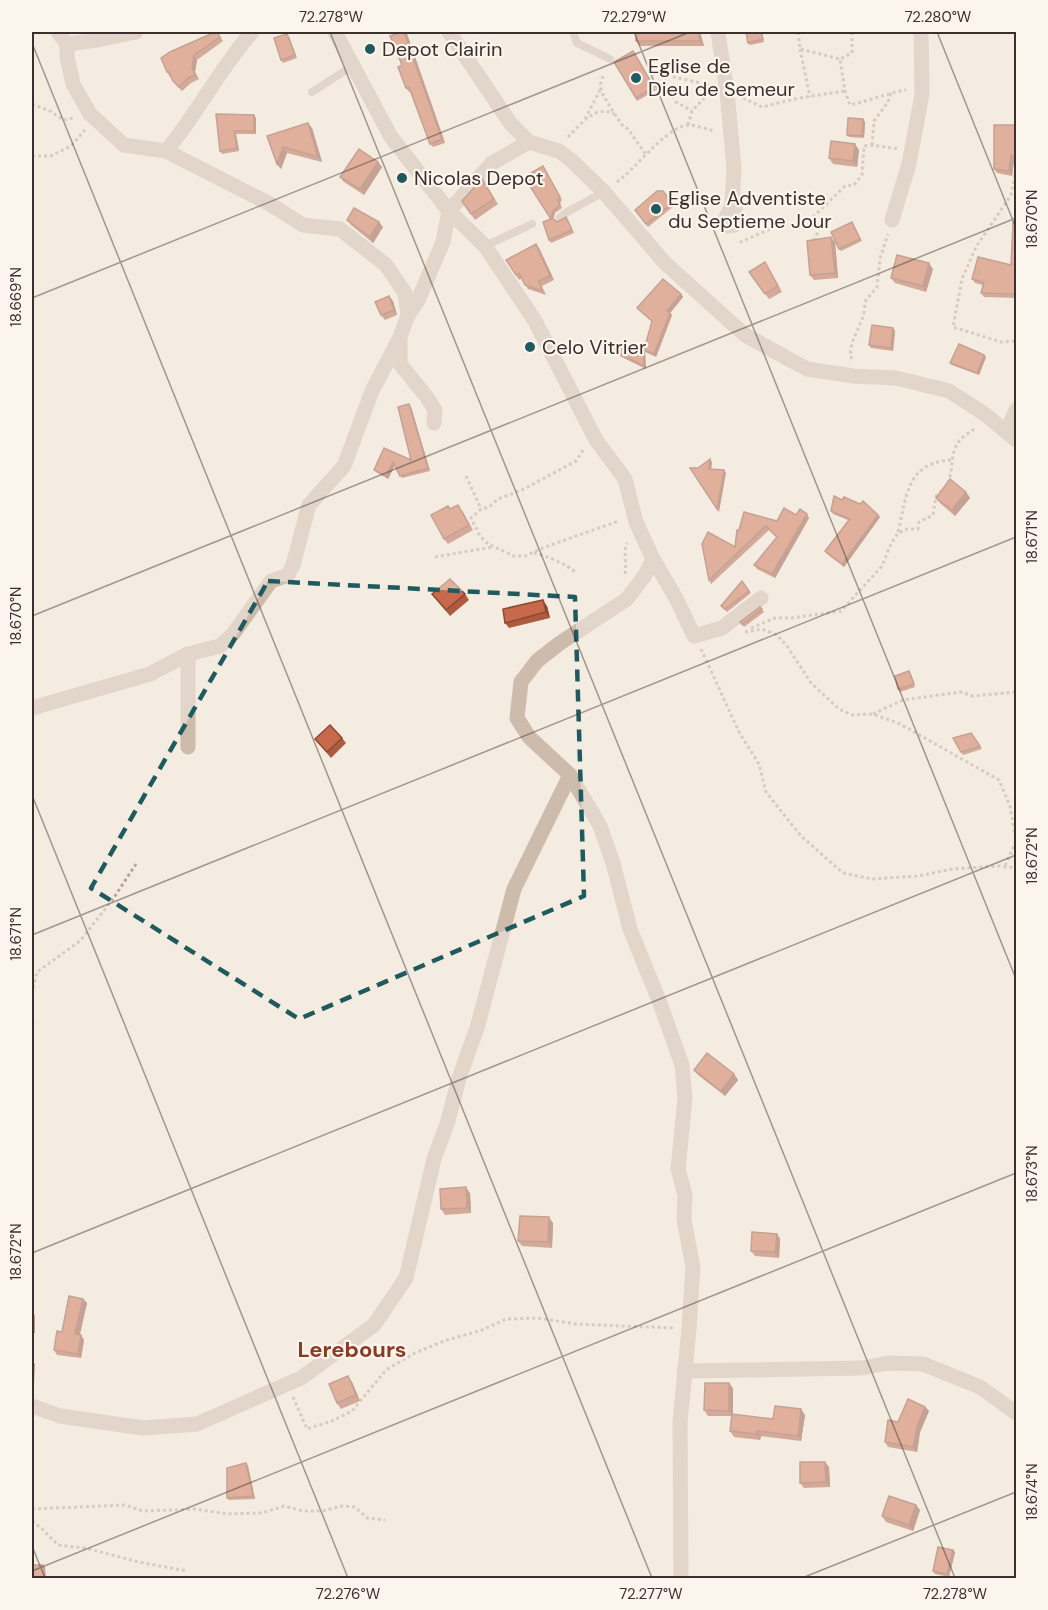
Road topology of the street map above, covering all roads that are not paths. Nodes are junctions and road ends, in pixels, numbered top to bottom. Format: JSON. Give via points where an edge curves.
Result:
{"nodes":[{"id":1,"x":130,"y":32,"type":"edge"},
{"id":2,"x":252,"y":32,"type":"edge"},
{"id":3,"x":335,"y":32,"type":"edge"},
{"id":4,"x":449,"y":32,"type":"edge"},
{"id":5,"x":573,"y":32,"type":"edge"},
{"id":6,"x":718,"y":32,"type":"edge"},
{"id":7,"x":921,"y":32,"type":"edge"},
{"id":8,"x":62,"y":38,"type":"edge"},
{"id":9,"x":610,"y":59,"type":"dead end"},
{"id":10,"x":354,"y":65,"type":"junction"},
{"id":11,"x":312,"y":92,"type":"dead end"},
{"id":12,"x":530,"y":142,"type":"junction"},
{"id":13,"x":166,"y":151,"type":"junction"},
{"id":14,"x":604,"y":192,"type":"junction"},
{"id":15,"x":735,"y":208,"type":"dead end"},
{"id":16,"x":449,"y":211,"type":"junction"},
{"id":17,"x":559,"y":218,"type":"edge"},
{"id":18,"x":892,"y":220,"type":"road end"},
{"id":19,"x":532,"y":224,"type":"dead end"},
{"id":20,"x":486,"y":246,"type":"junction"},
{"id":21,"x":408,"y":315,"type":"junction"},
{"id":22,"x":400,"y":336,"type":"junction"},
{"id":23,"x":1017,"y":410,"type":"edge"},
{"id":24,"x":434,"y":423,"type":"dead end"},
{"id":25,"x":1012,"y":436,"type":"edge"},
{"id":26,"x":653,"y":559,"type":"junction"},
{"id":27,"x":761,"y":598,"type":"dead end"},
{"id":28,"x":188,"y":654,"type":"junction"},
{"id":29,"x":32,"y":708,"type":"edge"},
{"id":30,"x":188,"y":747,"type":"dead end"},
{"id":31,"x":570,"y":774,"type":"junction"},
{"id":32,"x":684,"y":1371,"type":"junction"},
{"id":33,"x":32,"y":1406,"type":"edge"},
{"id":34,"x":1017,"y":1413,"type":"edge"},
{"id":35,"x":681,"y":1578,"type":"edge"}],
"edges":[{"from":1,"to":8,"type":"street","via":[[97,40]]},
{"from":2,"to":13,"type":"street"},
{"from":3,"to":10,"type":"street"},
{"from":4,"to":12,"type":"street","via":[[511,124]]},
{"from":5,"to":9,"type":"lane","via":[[577,43]]},
{"from":6,"to":15,"type":"street","via":[[734,168],[732,206],[726,226],[735,225]]},
{"from":7,"to":18,"type":"street","via":[[922,94]]},
{"from":8,"to":13,"type":"street","via":[[73,84],[90,114],[124,145]]},
{"from":10,"to":11,"type":"lane"},
{"from":10,"to":16,"type":"street","via":[[391,137]]},
{"from":12,"to":14,"type":"street","via":[[559,151]]},
{"from":12,"to":16,"type":"street","via":[[492,163]]},
{"from":13,"to":21,"type":"street","via":[[303,225],[340,229],[386,265],[405,293]]},
{"from":14,"to":17,"type":"lane"},
{"from":14,"to":25,"type":"street","via":[[665,263],[745,335],[807,369],[896,378],[949,391]]},
{"from":16,"to":20,"type":"street"},
{"from":16,"to":21,"type":"street","via":[[443,242]]},
{"from":19,"to":20,"type":"lane"},
{"from":20,"to":26,"type":"street","via":[[535,321],[596,440],[625,479],[634,515]]},
{"from":21,"to":22,"type":"street"},
{"from":22,"to":24,"type":"street","via":[[400,364],[435,410]]},
{"from":22,"to":28,"type":"street","via":[[372,392],[344,466],[309,505],[288,575],[271,581],[220,646]]},
{"from":23,"to":25,"type":"street"},
{"from":26,"to":27,"type":"street","via":[[694,636],[722,628]]},
{"from":26,"to":31,"type":"street","via":[[627,599],[537,661],[521,682],[517,718],[529,737]]},
{"from":28,"to":29,"type":"street","via":[[150,674]]},
{"from":28,"to":30,"type":"street"},
{"from":31,"to":32,"type":"street","via":[[600,826],[630,929],[682,1065],[685,1098],[678,1168],[685,1194],[684,1220],[693,1267]]},
{"from":31,"to":33,"type":"street","via":[[514,889],[477,1028],[434,1159],[406,1278],[374,1325],[301,1378],[197,1424],[143,1428],[60,1416]]},
{"from":32,"to":34,"type":"street","via":[[923,1364],[980,1387]]},
{"from":32,"to":35,"type":"street","via":[[680,1422]]}]}
